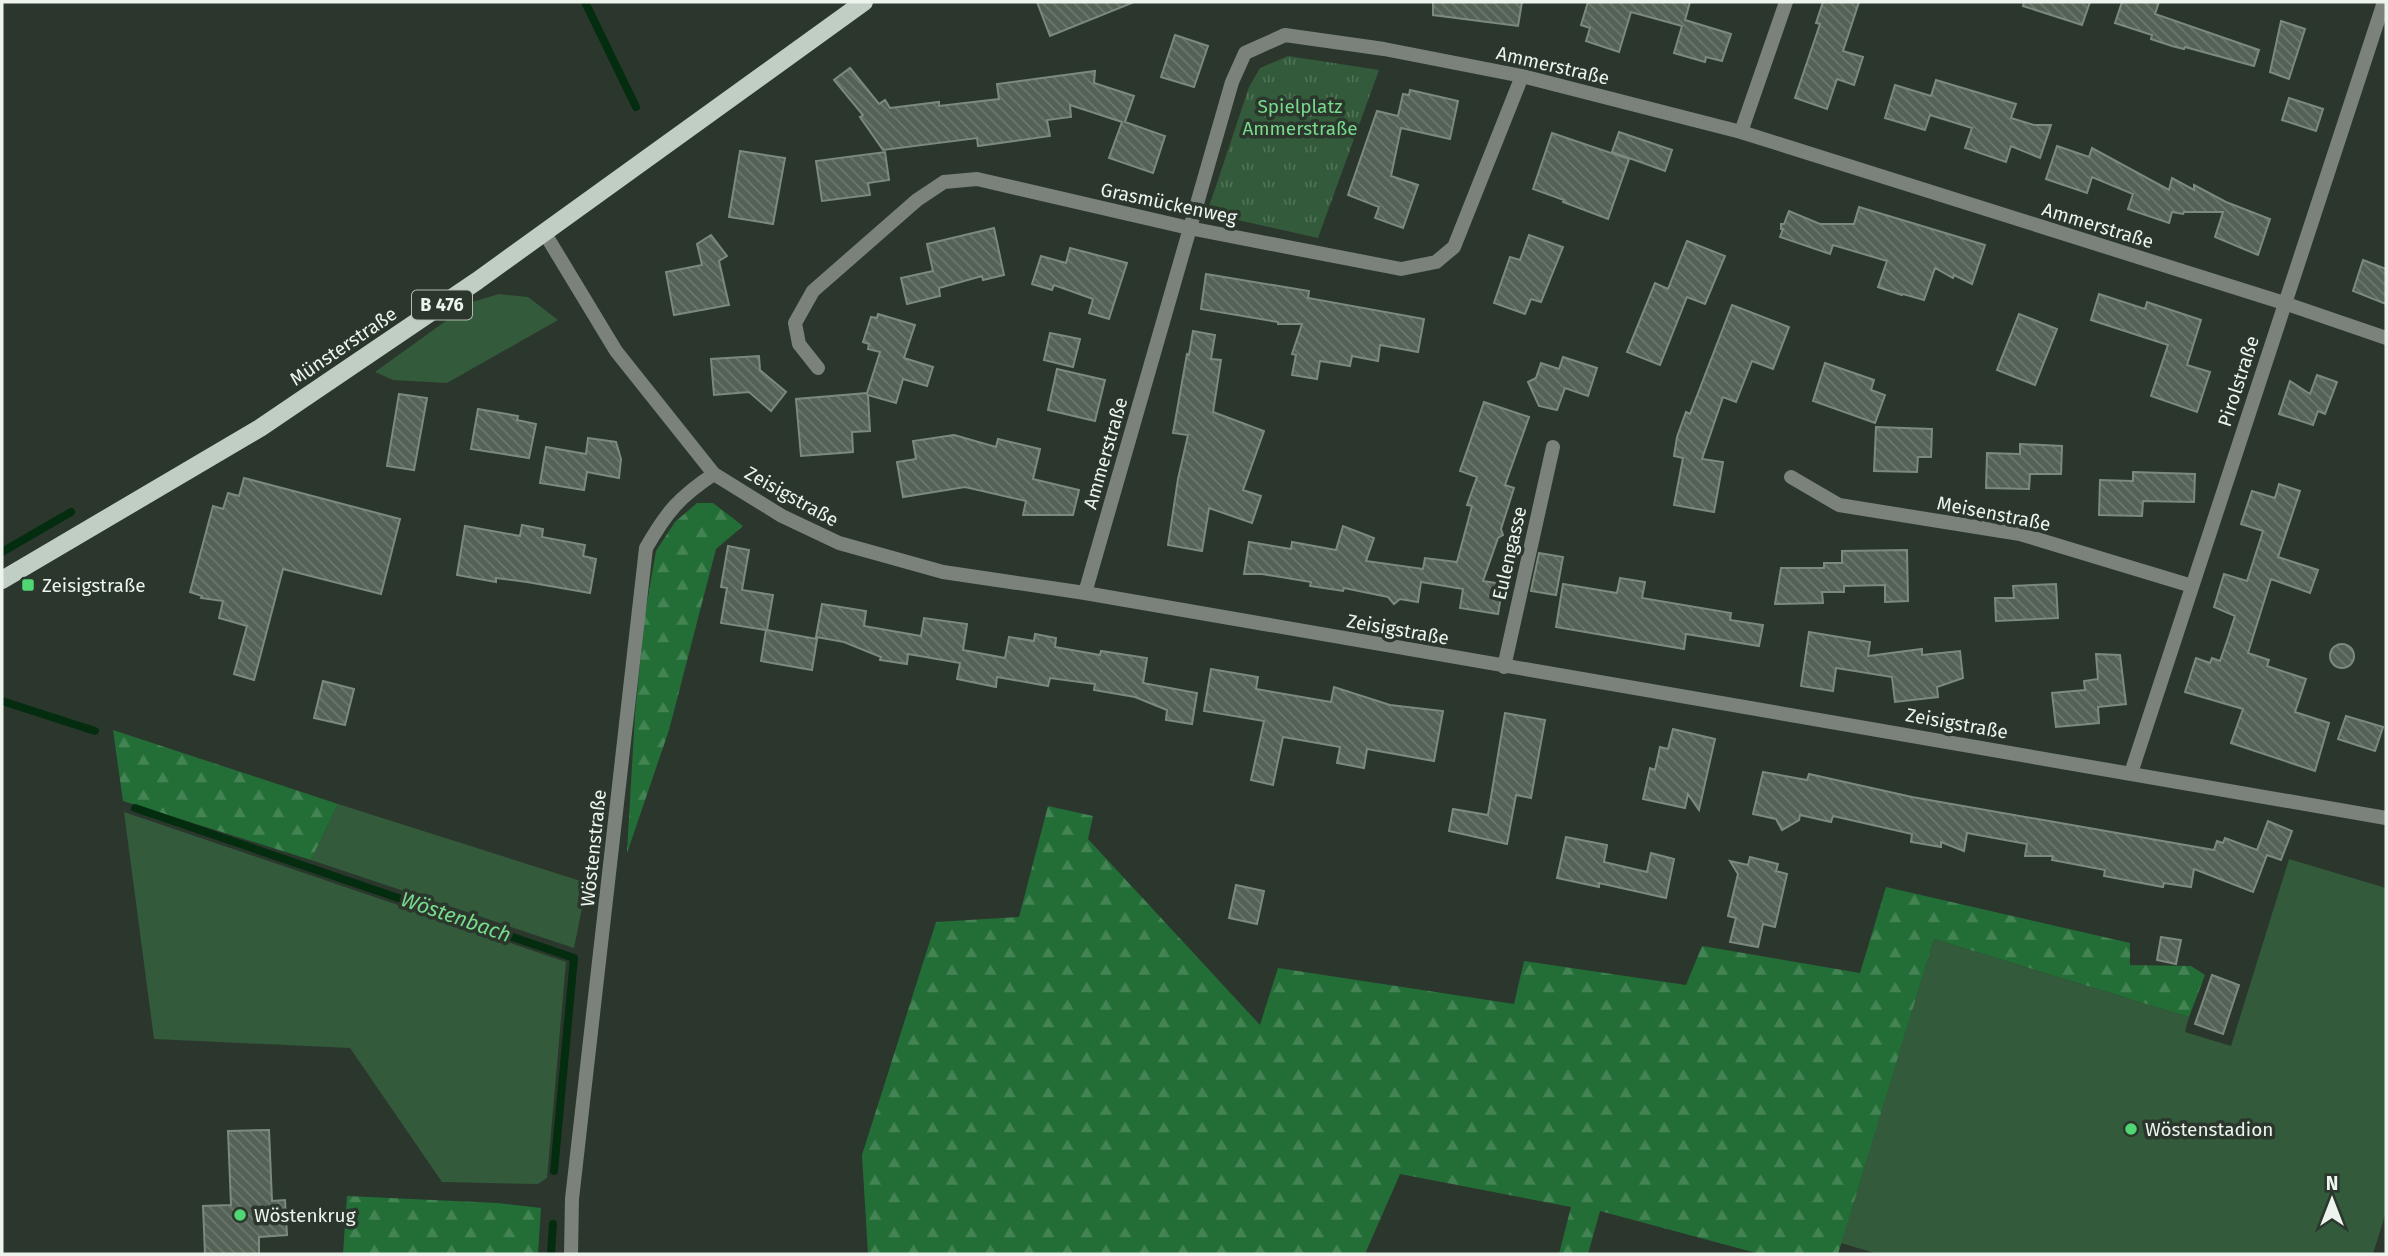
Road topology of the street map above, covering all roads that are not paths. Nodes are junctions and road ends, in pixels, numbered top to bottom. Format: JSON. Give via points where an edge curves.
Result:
{"nodes":[{"id":1,"x":864,"y":2,"type":"edge"},
{"id":2,"x":1786,"y":2,"type":"edge"},
{"id":3,"x":2384,"y":2,"type":"edge"},
{"id":4,"x":1522,"y":76,"type":"junction"},
{"id":5,"x":1741,"y":132,"type":"junction"},
{"id":6,"x":1188,"y":228,"type":"junction"},
{"id":7,"x":544,"y":232,"type":"junction"},
{"id":8,"x":2284,"y":303,"type":"junction"},
{"id":9,"x":2386,"y":338,"type":"edge"},
{"id":10,"x":818,"y":368,"type":"dead end"},
{"id":11,"x":1553,"y":447,"type":"dead end"},
{"id":12,"x":714,"y":474,"type":"junction"},
{"id":13,"x":1791,"y":477,"type":"dead end"},
{"id":14,"x":2,"y":580,"type":"edge"},
{"id":15,"x":2192,"y":586,"type":"junction"},
{"id":16,"x":1085,"y":593,"type":"junction"},
{"id":17,"x":1504,"y":667,"type":"junction"},
{"id":18,"x":2131,"y":773,"type":"junction"},
{"id":19,"x":2386,"y":818,"type":"edge"},
{"id":20,"x":571,"y":1254,"type":"edge"}],
"edges":[{"from":1,"to":7,"type":"main road","name":"Münsterstraße","number":"B 476"},
{"from":2,"to":5,"type":"street"},
{"from":3,"to":8,"type":"street","name":"Pirolstraße"},
{"from":4,"to":5,"type":"street","name":"Ammerstraße"},
{"from":4,"to":6,"type":"street","name":"Grasmückenweg","via":[[1454,247],[1436,262],[1401,269]]},
{"from":4,"to":6,"type":"street","name":"Ammerstraße","via":[[1285,35],[1245,53]]},
{"from":5,"to":8,"type":"street","name":"Ammerstraße"},
{"from":6,"to":10,"type":"street","name":"Grasmückenweg","via":[[977,179],[944,182],[813,291],[795,323],[799,344]]},
{"from":6,"to":16,"type":"street","name":"Ammerstraße"},
{"from":7,"to":12,"type":"street","name":"Zeisigstraße","via":[[616,351]]},
{"from":7,"to":14,"type":"main road","name":"Münsterstraße","number":"B 476","via":[[260,428]]},
{"from":8,"to":9,"type":"street","name":"Ammerstraße"},
{"from":8,"to":15,"type":"street","name":"Pirolstraße"},
{"from":11,"to":17,"type":"street","name":"Eulengasse"},
{"from":12,"to":16,"type":"street","name":"Zeisigstraße","via":[[782,516],[839,543],[943,572]]},
{"from":12,"to":20,"type":"street","name":"Wöstenstraße","via":[[672,506],[646,548],[572,1199]]},
{"from":13,"to":15,"type":"street","name":"Meisenstraße","via":[[1839,505],[2020,534]]},
{"from":15,"to":18,"type":"street","name":"Pirolstraße"},
{"from":16,"to":17,"type":"street","name":"Zeisigstraße"},
{"from":17,"to":18,"type":"street","name":"Zeisigstraße"},
{"from":18,"to":19,"type":"street","name":"Zeisigstraße"}]}
